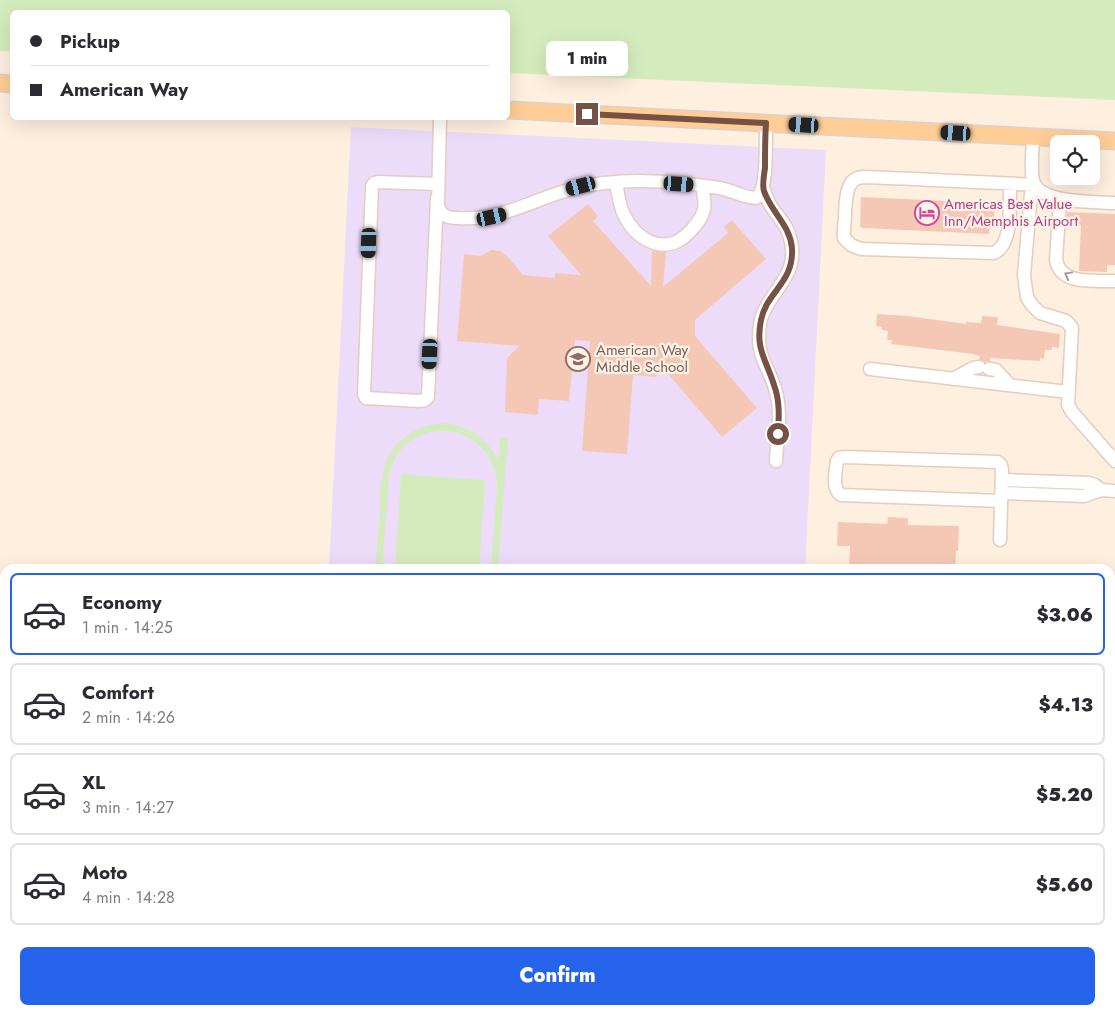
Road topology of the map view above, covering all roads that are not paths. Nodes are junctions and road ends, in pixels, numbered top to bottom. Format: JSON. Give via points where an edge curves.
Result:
{"nodes":[{"id":1,"x":510,"y":110,"type":"edge"},
{"id":2,"x":440,"y":120,"type":"edge"},
{"id":3,"x":766,"y":123,"type":"junction"},
{"id":4,"x":1032,"y":137,"type":"junction"},
{"id":5,"x":1115,"y":141,"type":"edge"},
{"id":6,"x":616,"y":182,"type":"junction"},
{"id":7,"x":438,"y":184,"type":"junction"},
{"id":8,"x":1010,"y":184,"type":"junction"},
{"id":9,"x":1035,"y":185,"type":"junction"},
{"id":10,"x":703,"y":186,"type":"junction"},
{"id":11,"x":763,"y":188,"type":"junction"},
{"id":12,"x":437,"y":198,"type":"junction"},
{"id":13,"x":1060,"y":199,"type":"junction"},
{"id":14,"x":1115,"y":203,"type":"edge"},
{"id":15,"x":1115,"y":281,"type":"edge"},
{"id":16,"x":870,"y":369,"type":"dead end"},
{"id":17,"x":953,"y":379,"type":"junction"},
{"id":18,"x":1010,"y":385,"type":"junction"},
{"id":19,"x":1068,"y":392,"type":"junction"},
{"id":20,"x":776,"y":461,"type":"dead end"},
{"id":21,"x":1115,"y":461,"type":"edge"},
{"id":22,"x":1002,"y":480,"type":"junction"},
{"id":23,"x":1051,"y":482,"type":"junction"},
{"id":24,"x":1101,"y":490,"type":"junction"},
{"id":25,"x":1115,"y":491,"type":"edge"},
{"id":26,"x":1051,"y":495,"type":"junction"},
{"id":27,"x":1001,"y":497,"type":"junction"},
{"id":28,"x":1000,"y":540,"type":"dead end"}],
"edges":[{"from":1,"to":3,"type":"main road"},
{"from":2,"to":7,"type":"lane"},
{"from":3,"to":4,"type":"main road"},
{"from":3,"to":11,"type":"lane"},
{"from":4,"to":5,"type":"main road"},
{"from":4,"to":9,"type":"lane"},
{"from":6,"to":10,"type":"lane"},
{"from":6,"to":10,"type":"lane","via":[[629,223],[646,240],[657,244],[676,242],[699,219],[704,208]]},
{"from":6,"to":12,"type":"lane","via":[[568,190],[504,214],[479,218],[446,217],[439,209]]},
{"from":7,"to":12,"type":"lane"},
{"from":7,"to":12,"type":"lane","via":[[374,182],[372,186],[366,398],[425,400],[428,397]]},
{"from":8,"to":8,"type":"lane","via":[[861,177],[852,182],[846,192],[844,234],[847,242],[861,248],[990,254],[999,251],[1005,242]]},
{"from":8,"to":9,"type":"lane"},
{"from":9,"to":13,"type":"lane"},
{"from":9,"to":19,"type":"lane","via":[[1031,194],[1025,290],[1031,304],[1040,313],[1066,321],[1072,328]]},
{"from":10,"to":11,"type":"lane","via":[[753,199],[759,197]]},
{"from":11,"to":20,"type":"lane","via":[[770,206],[789,232],[792,249],[787,277],[764,312],[760,333],[759,347],[778,403]]},
{"from":13,"to":14,"type":"lane"},
{"from":15,"to":13,"type":"lane","one_way":true,"via":[[1074,279],[1059,270],[1056,260]]},
{"from":16,"to":17,"type":"lane"},
{"from":17,"to":18,"type":"lane"},
{"from":17,"to":18,"type":"lane","via":[[972,368],[984,368],[996,370]]},
{"from":18,"to":19,"type":"lane"},
{"from":19,"to":21,"type":"lane","via":[[1070,408]]},
{"from":22,"to":23,"type":"lane"},
{"from":22,"to":27,"type":"lane"},
{"from":22,"to":27,"type":"lane","via":[[1002,466],[992,461],[843,456],[836,463],[836,488],[842,495]]},
{"from":23,"to":24,"type":"lane","via":[[1089,483]]},
{"from":23,"to":26,"type":"lane"},
{"from":24,"to":25,"type":"lane"},
{"from":24,"to":26,"type":"lane","via":[[1088,496]]},
{"from":26,"to":27,"type":"lane"},
{"from":27,"to":28,"type":"lane"}]}
